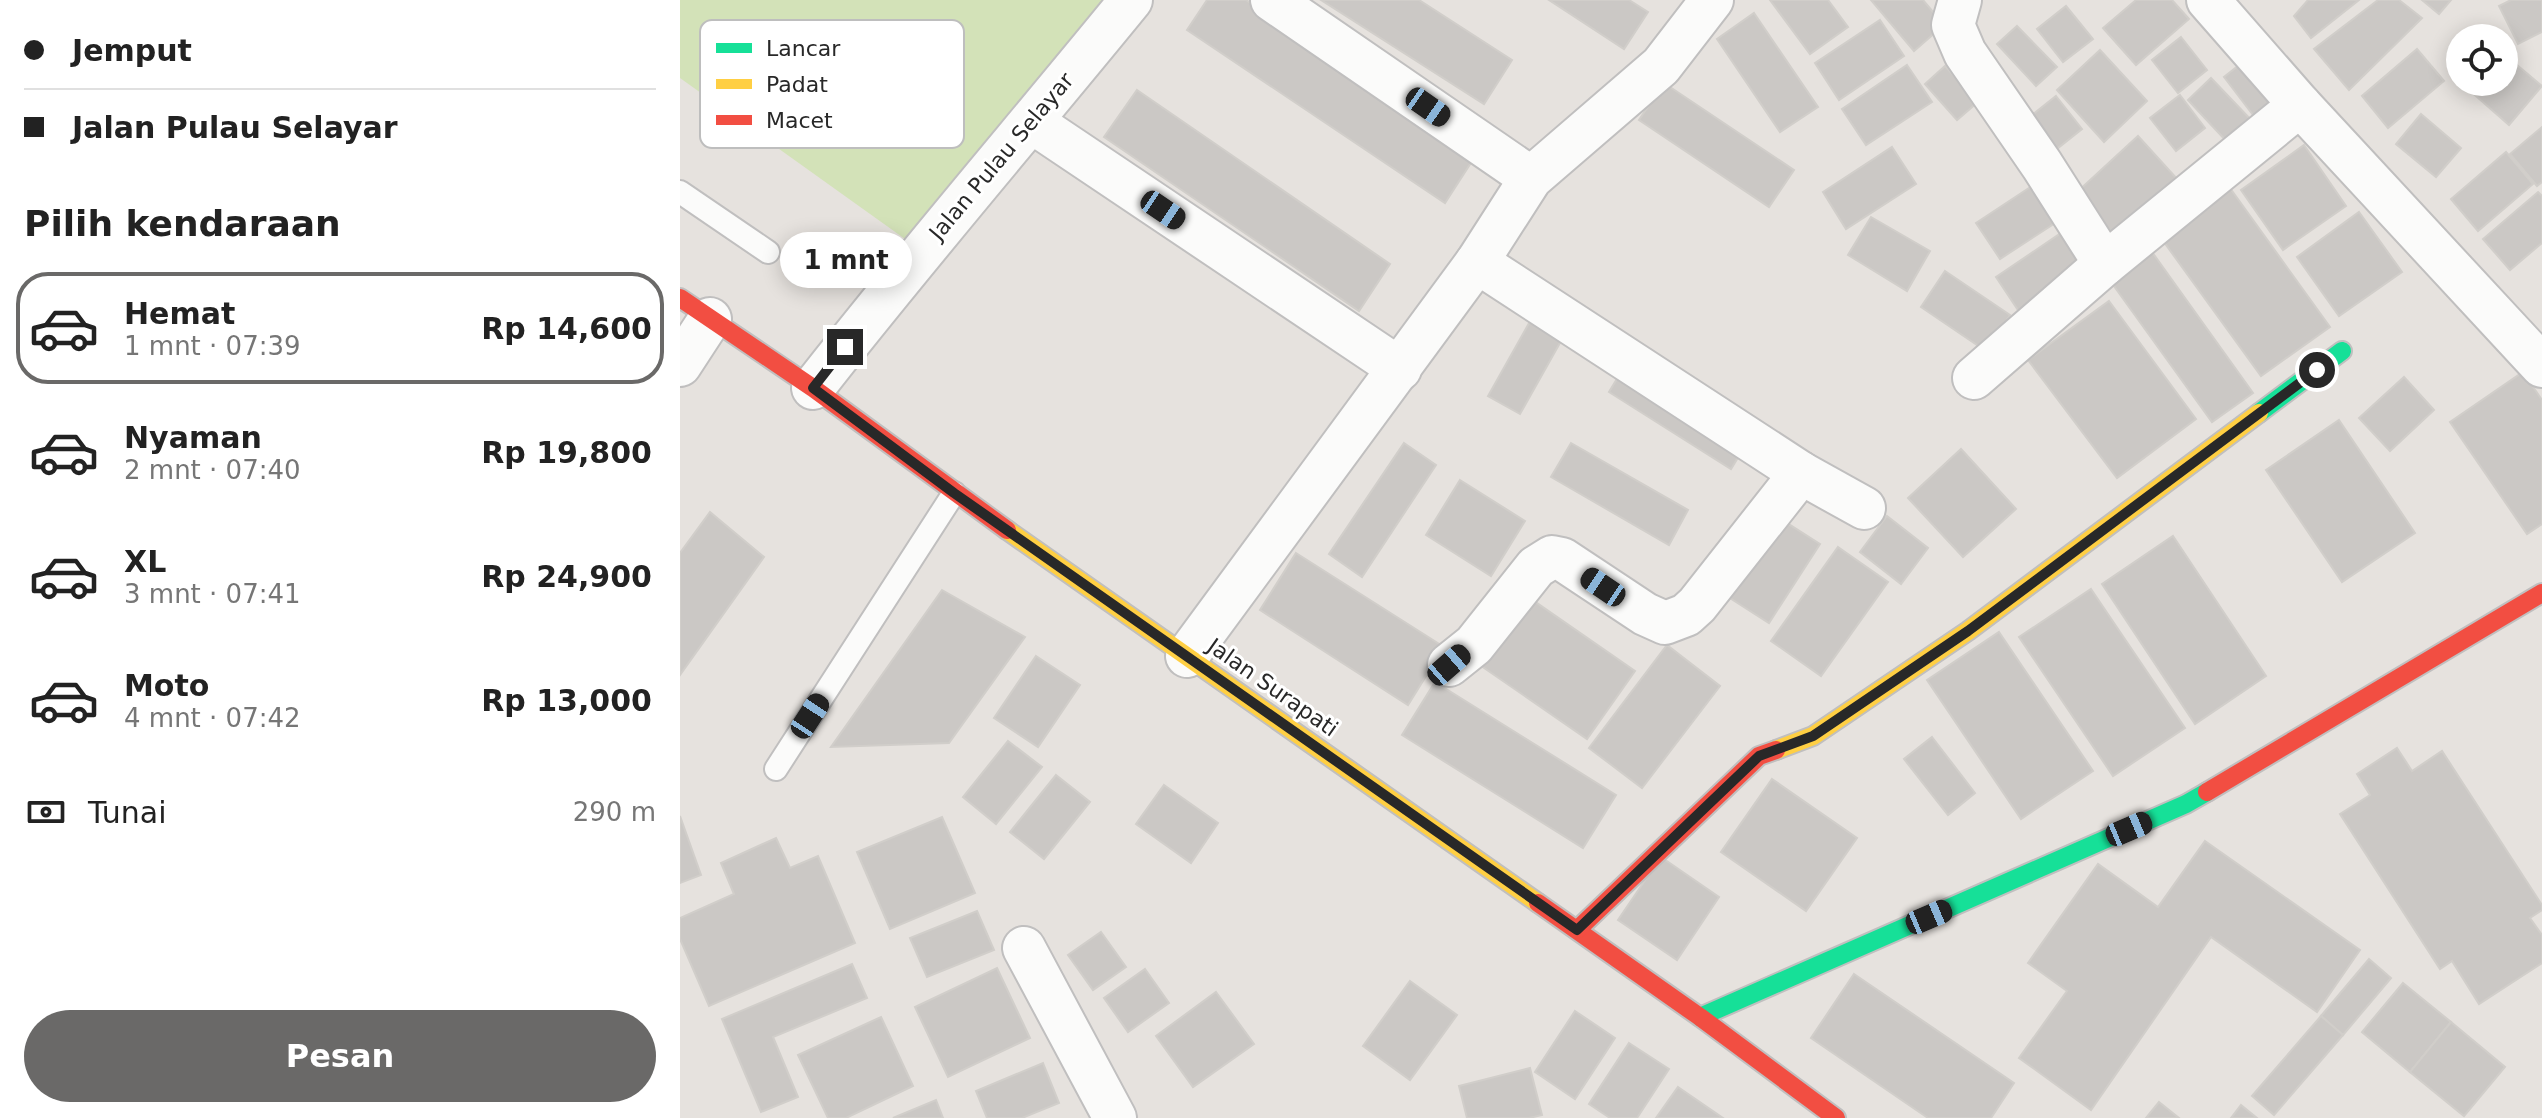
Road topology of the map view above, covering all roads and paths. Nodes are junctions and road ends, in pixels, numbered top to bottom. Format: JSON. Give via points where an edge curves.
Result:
{"nodes":[{"id":1,"x":1131,"y":0,"type":"edge"},
{"id":2,"x":1272,"y":0,"type":"edge"},
{"id":3,"x":1960,"y":0,"type":"edge"},
{"id":4,"x":2208,"y":0,"type":"edge"},
{"id":5,"x":1706,"y":2,"type":"edge"},
{"id":6,"x":2300,"y":105,"type":"junction"},
{"id":7,"x":1032,"y":122,"type":"junction"},
{"id":8,"x":1531,"y":178,"type":"junction"},
{"id":9,"x":680,"y":192,"type":"edge"},
{"id":10,"x":768,"y":252,"type":"dead end"},
{"id":11,"x":1477,"y":262,"type":"junction"},
{"id":12,"x":2105,"y":264,"type":"junction"},
{"id":13,"x":695,"y":308,"type":"edge"},
{"id":14,"x":2342,"y":351,"type":"dead end"},
{"id":15,"x":680,"y":365,"type":"edge"},
{"id":16,"x":2542,"y":366,"type":"edge"},
{"id":17,"x":1400,"y":369,"type":"junction"},
{"id":18,"x":1974,"y":378,"type":"dead end"},
{"id":19,"x":813,"y":388,"type":"junction"},
{"id":20,"x":1801,"y":473,"type":"junction"},
{"id":21,"x":954,"y":493,"type":"junction"},
{"id":22,"x":1864,"y":508,"type":"dead end"},
{"id":23,"x":2542,"y":593,"type":"edge"},
{"id":24,"x":1187,"y":656,"type":"junction"},
{"id":25,"x":1449,"y":665,"type":"dead end"},
{"id":26,"x":776,"y":769,"type":"dead end"},
{"id":27,"x":1577,"y":930,"type":"junction"},
{"id":28,"x":1024,"y":948,"type":"dead end"},
{"id":29,"x":1700,"y":1017,"type":"junction"},
{"id":30,"x":1115,"y":1118,"type":"edge"},
{"id":31,"x":1836,"y":1118,"type":"edge"}],
"edges":[{"from":1,"to":7,"type":"street","name":"Jalan Pulau Selayar"},
{"from":2,"to":8,"type":"street"},
{"from":3,"to":12,"type":"street","via":[[1953,25],[1965,53]]},
{"from":4,"to":6,"type":"street"},
{"from":5,"to":8,"type":"street","via":[[1661,66]]},
{"from":6,"to":12,"type":"street"},
{"from":6,"to":16,"type":"street"},
{"from":7,"to":17,"type":"street"},
{"from":7,"to":19,"type":"street","name":"Jalan Pulau Selayar"},
{"from":8,"to":11,"type":"street"},
{"from":9,"to":10,"type":"lane"},
{"from":11,"to":17,"type":"street"},
{"from":11,"to":20,"type":"street"},
{"from":12,"to":18,"type":"street"},
{"from":13,"to":15,"type":"street"},
{"from":13,"to":19,"type":"main road","name":"Jalan Surapati"},
{"from":14,"to":27,"type":"main road","via":[[1968,631],[1813,736],[1759,756]]},
{"from":17,"to":24,"type":"street"},
{"from":19,"to":21,"type":"main road","name":"Jalan Surapati"},
{"from":20,"to":22,"type":"street"},
{"from":20,"to":25,"type":"street","via":[[1697,605],[1678,619],[1665,623],[1645,614],[1552,557],[1536,567],[1474,645]]},
{"from":21,"to":24,"type":"main road","name":"Jalan Surapati"},
{"from":21,"to":26,"type":"lane"},
{"from":23,"to":29,"type":"main road","via":[[2186,804]]},
{"from":24,"to":27,"type":"main road","name":"Jalan Surapati"},
{"from":27,"to":29,"type":"main road","name":"Jalan Surapati"},
{"from":28,"to":30,"type":"street"},
{"from":29,"to":31,"type":"main road","name":"Jalan Surapati"}]}
